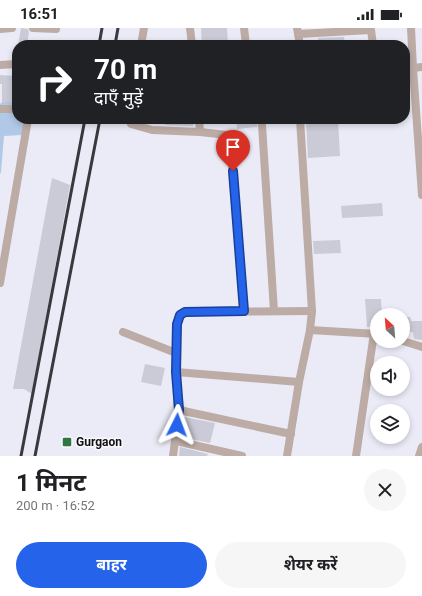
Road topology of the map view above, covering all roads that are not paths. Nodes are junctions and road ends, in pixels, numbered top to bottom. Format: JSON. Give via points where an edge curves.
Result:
{"nodes":[{"id":1,"x":12,"y":28,"type":"edge"},
{"id":2,"x":33,"y":28,"type":"edge"},
{"id":3,"x":144,"y":28,"type":"edge"},
{"id":4,"x":190,"y":28,"type":"edge"},
{"id":5,"x":244,"y":28,"type":"edge"},
{"id":6,"x":411,"y":28,"type":"edge"},
{"id":7,"x":0,"y":29,"type":"edge"},
{"id":8,"x":56,"y":29,"type":"dead end"},
{"id":9,"x":298,"y":31,"type":"edge"},
{"id":10,"x":142,"y":40,"type":"edge"},
{"id":11,"x":191,"y":40,"type":"edge"},
{"id":12,"x":245,"y":40,"type":"edge"},
{"id":13,"x":372,"y":40,"type":"edge"},
{"id":14,"x":410,"y":48,"type":"edge"},
{"id":15,"x":12,"y":64,"type":"edge"},
{"id":16,"x":0,"y":65,"type":"edge"},
{"id":17,"x":422,"y":67,"type":"edge"},
{"id":18,"x":410,"y":68,"type":"edge"},
{"id":19,"x":410,"y":78,"type":"edge"},
{"id":20,"x":0,"y":109,"type":"edge"},
{"id":21,"x":12,"y":109,"type":"edge"},
{"id":22,"x":27,"y":124,"type":"edge"},
{"id":23,"x":131,"y":124,"type":"edge"},
{"id":24,"x":199,"y":124,"type":"edge"},
{"id":25,"x":300,"y":124,"type":"edge"},
{"id":26,"x":262,"y":125,"type":"dead end"},
{"id":27,"x":200,"y":132,"type":"junction"},
{"id":28,"x":422,"y":195,"type":"edge"},
{"id":29,"x":0,"y":283,"type":"edge"},
{"id":30,"x":312,"y":310,"type":"junction"},
{"id":31,"x":244,"y":311,"type":"junction"},
{"id":32,"x":274,"y":311,"type":"junction"},
{"id":33,"x":310,"y":330,"type":"junction"},
{"id":34,"x":123,"y":332,"type":"dead end"},
{"id":35,"x":370,"y":333,"type":"edge"},
{"id":36,"x":410,"y":343,"type":"edge"},
{"id":37,"x":422,"y":347,"type":"edge"},
{"id":38,"x":373,"y":348,"type":"edge"},
{"id":39,"x":176,"y":353,"type":"junction"},
{"id":40,"x":176,"y":372,"type":"junction"},
{"id":41,"x":299,"y":382,"type":"junction"},
{"id":42,"x":179,"y":410,"type":"junction"},
{"id":43,"x":291,"y":434,"type":"junction"},
{"id":44,"x":176,"y":441,"type":"junction"},
{"id":45,"x":422,"y":447,"type":"edge"},
{"id":46,"x":173,"y":456,"type":"edge"},
{"id":47,"x":242,"y":456,"type":"edge"},
{"id":48,"x":287,"y":456,"type":"edge"},
{"id":49,"x":356,"y":456,"type":"edge"},
{"id":50,"x":419,"y":456,"type":"edge"}],
"edges":[{"from":1,"to":7,"type":"street"},
{"from":2,"to":8,"type":"street"},
{"from":3,"to":10,"type":"street"},
{"from":4,"to":11,"type":"street"},
{"from":5,"to":12,"type":"street"},
{"from":6,"to":14,"type":"street"},
{"from":9,"to":13,"type":"street","via":[[370,30]]},
{"from":15,"to":16,"type":"street"},
{"from":17,"to":18,"type":"street"},
{"from":19,"to":28,"type":"street"},
{"from":20,"to":21,"type":"street"},
{"from":22,"to":29,"type":"street"},
{"from":23,"to":27,"type":"street","via":[[152,130]]},
{"from":24,"to":27,"type":"street"},
{"from":25,"to":30,"type":"street"},
{"from":26,"to":32,"type":"street"},
{"from":27,"to":31,"type":"street","via":[[227,135],[230,139]]},
{"from":30,"to":32,"type":"street"},
{"from":30,"to":33,"type":"street"},
{"from":31,"to":32,"type":"street"},
{"from":31,"to":39,"type":"street","via":[[185,312],[180,315],[177,324]]},
{"from":33,"to":35,"type":"street"},
{"from":33,"to":41,"type":"street"},
{"from":34,"to":39,"type":"street"},
{"from":36,"to":37,"type":"street"},
{"from":38,"to":49,"type":"street"},
{"from":39,"to":40,"type":"street"},
{"from":40,"to":41,"type":"street"},
{"from":40,"to":42,"type":"street"},
{"from":41,"to":43,"type":"street"},
{"from":42,"to":43,"type":"street"},
{"from":42,"to":44,"type":"street"},
{"from":43,"to":48,"type":"street"},
{"from":44,"to":46,"type":"street"},
{"from":44,"to":47,"type":"street"},
{"from":45,"to":50,"type":"street"}]}
